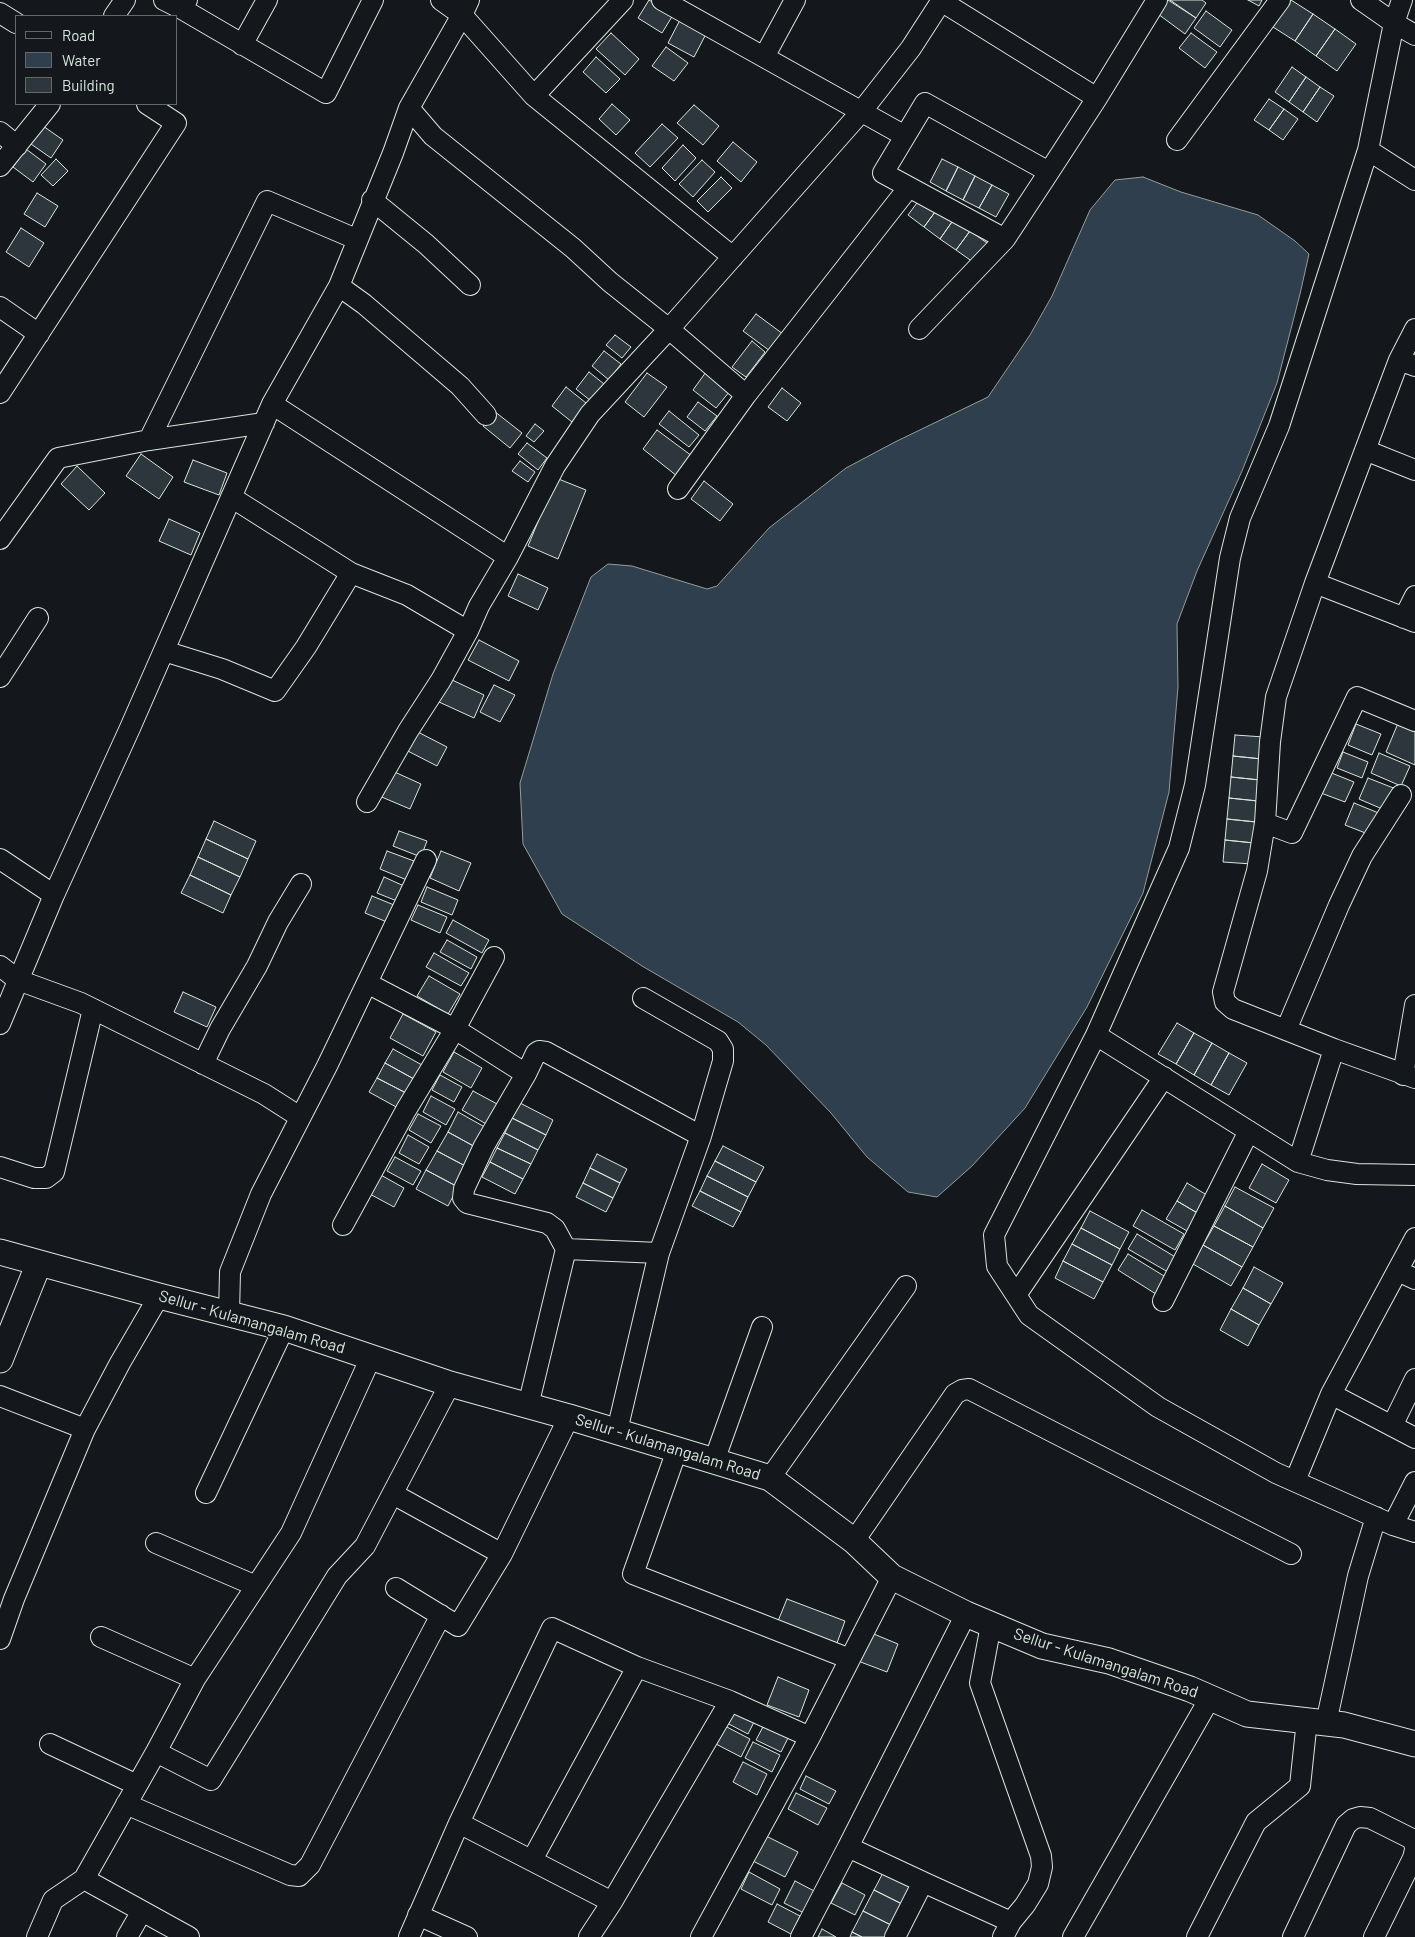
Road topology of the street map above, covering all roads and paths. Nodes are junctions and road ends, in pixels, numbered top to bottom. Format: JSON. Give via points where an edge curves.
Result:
{"nodes":[{"id":1,"x":125,"y":0,"type":"edge"},
{"id":2,"x":267,"y":0,"type":"edge"},
{"id":3,"x":372,"y":0,"type":"edge"},
{"id":4,"x":441,"y":0,"type":"edge"},
{"id":5,"x":623,"y":0,"type":"edge"},
{"id":6,"x":662,"y":0,"type":"edge"},
{"id":7,"x":795,"y":0,"type":"edge"},
{"id":8,"x":1157,"y":0,"type":"edge"},
{"id":9,"x":1280,"y":0,"type":"edge"},
{"id":10,"x":1361,"y":0,"type":"edge"},
{"id":11,"x":1402,"y":0,"type":"edge"},
{"id":12,"x":941,"y":1,"type":"edge"},
{"id":13,"x":178,"y":3,"type":"edge"},
{"id":14,"x":466,"y":8,"type":"edge"},
{"id":15,"x":0,"y":13,"type":"edge"},
{"id":16,"x":115,"y":15,"type":"edge"},
{"id":17,"x":15,"y":22,"type":"edge"},
{"id":18,"x":1394,"y":23,"type":"junction"},
{"id":19,"x":1415,"y":35,"type":"edge"},
{"id":20,"x":242,"y":44,"type":"junction"},
{"id":21,"x":764,"y":57,"type":"junction"},
{"id":22,"x":534,"y":96,"type":"junction"},
{"id":23,"x":1097,"y":98,"type":"junction"},
{"id":24,"x":49,"y":105,"type":"edge"},
{"id":25,"x":149,"y":105,"type":"edge"},
{"id":26,"x":409,"y":108,"type":"junction"},
{"id":27,"x":861,"y":112,"type":"junction"},
{"id":28,"x":0,"y":132,"type":"edge"},
{"id":29,"x":905,"y":136,"type":"junction"},
{"id":30,"x":1177,"y":140,"type":"dead end"},
{"id":31,"x":17,"y":146,"type":"junction"},
{"id":32,"x":1368,"y":150,"type":"junction"},
{"id":33,"x":0,"y":166,"type":"edge"},
{"id":34,"x":1049,"y":172,"type":"junction"},
{"id":35,"x":1415,"y":180,"type":"edge"},
{"id":36,"x":909,"y":187,"type":"junction"},
{"id":37,"x":372,"y":200,"type":"junction"},
{"id":38,"x":356,"y":239,"type":"junction"},
{"id":39,"x":1005,"y":239,"type":"junction"},
{"id":40,"x":733,"y":257,"type":"junction"},
{"id":41,"x":470,"y":285,"type":"dead end"},
{"id":42,"x":339,"y":286,"type":"junction"},
{"id":43,"x":0,"y":307,"type":"edge"},
{"id":44,"x":669,"y":329,"type":"junction"},
{"id":45,"x":1415,"y":329,"type":"edge"},
{"id":46,"x":919,"y":330,"type":"dead end"},
{"id":47,"x":39,"y":334,"type":"junction"},
{"id":48,"x":1407,"y":363,"type":"edge"},
{"id":49,"x":0,"y":393,"type":"edge"},
{"id":50,"x":746,"y":395,"type":"junction"},
{"id":51,"x":272,"y":404,"type":"junction"},
{"id":52,"x":486,"y":415,"type":"dead end"},
{"id":53,"x":264,"y":423,"type":"junction"},
{"id":54,"x":150,"y":440,"type":"junction"},
{"id":55,"x":1366,"y":450,"type":"junction"},
{"id":56,"x":1415,"y":470,"type":"edge"},
{"id":57,"x":678,"y":489,"type":"dead end"},
{"id":58,"x":231,"y":497,"type":"junction"},
{"id":59,"x":0,"y":539,"type":"edge"},
{"id":60,"x":508,"y":557,"type":"junction"},
{"id":61,"x":351,"y":573,"type":"junction"},
{"id":62,"x":1315,"y":583,"type":"junction"},
{"id":63,"x":1415,"y":596,"type":"edge"},
{"id":64,"x":38,"y":618,"type":"dead end"},
{"id":65,"x":1409,"y":620,"type":"edge"},
{"id":66,"x":468,"y":631,"type":"junction"},
{"id":67,"x":164,"y":651,"type":"junction"},
{"id":68,"x":0,"y":677,"type":"edge"},
{"id":69,"x":1415,"y":721,"type":"edge"},
{"id":70,"x":1401,"y":795,"type":"dead end"},
{"id":71,"x":367,"y":802,"type":"dead end"},
{"id":72,"x":1265,"y":823,"type":"junction"},
{"id":73,"x":0,"y":859,"type":"edge"},
{"id":74,"x":426,"y":860,"type":"dead end"},
{"id":75,"x":301,"y":884,"type":"dead end"},
{"id":76,"x":54,"y":895,"type":"junction"},
{"id":77,"x":494,"y":956,"type":"dead end"},
{"id":78,"x":0,"y":966,"type":"edge"},
{"id":79,"x":18,"y":980,"type":"junction"},
{"id":80,"x":367,"y":983,"type":"junction"},
{"id":81,"x":643,"y":998,"type":"dead end"},
{"id":82,"x":1415,"y":1005,"type":"edge"},
{"id":83,"x":92,"y":1009,"type":"junction"},
{"id":84,"x":0,"y":1024,"type":"edge"},
{"id":85,"x":456,"y":1030,"type":"junction"},
{"id":86,"x":1286,"y":1030,"type":"junction"},
{"id":87,"x":1096,"y":1035,"type":"junction"},
{"id":88,"x":1334,"y":1049,"type":"junction"},
{"id":89,"x":203,"y":1064,"type":"junction"},
{"id":90,"x":526,"y":1074,"type":"junction"},
{"id":91,"x":1409,"y":1076,"type":"edge"},
{"id":92,"x":1164,"y":1077,"type":"junction"},
{"id":93,"x":300,"y":1117,"type":"junction"},
{"id":94,"x":1249,"y":1131,"type":"junction"},
{"id":95,"x":701,"y":1136,"type":"junction"},
{"id":96,"x":1298,"y":1162,"type":"junction"},
{"id":97,"x":0,"y":1166,"type":"edge"},
{"id":98,"x":1415,"y":1175,"type":"edge"},
{"id":99,"x":344,"y":1225,"type":"dead end"},
{"id":100,"x":1415,"y":1238,"type":"edge"},
{"id":101,"x":562,"y":1240,"type":"junction"},
{"id":102,"x":0,"y":1252,"type":"edge"},
{"id":103,"x":659,"y":1253,"type":"junction"},
{"id":104,"x":39,"y":1262,"type":"junction"},
{"id":105,"x":1406,"y":1275,"type":"edge"},
{"id":106,"x":906,"y":1286,"type":"dead end"},
{"id":107,"x":159,"y":1296,"type":"junction"},
{"id":108,"x":1016,"y":1296,"type":"junction"},
{"id":109,"x":1163,"y":1301,"type":"dead end"},
{"id":110,"x":229,"y":1314,"type":"junction"},
{"id":111,"x":762,"y":1327,"type":"dead end"},
{"id":112,"x":284,"y":1328,"type":"junction"},
{"id":113,"x":371,"y":1357,"type":"junction"},
{"id":114,"x":0,"y":1360,"type":"edge"},
{"id":115,"x":1415,"y":1379,"type":"edge"},
{"id":116,"x":450,"y":1384,"type":"junction"},
{"id":117,"x":1331,"y":1394,"type":"junction"},
{"id":118,"x":0,"y":1396,"type":"edge"},
{"id":119,"x":528,"y":1406,"type":"junction"},
{"id":120,"x":569,"y":1417,"type":"junction"},
{"id":121,"x":1392,"y":1426,"type":"junction"},
{"id":122,"x":85,"y":1430,"type":"junction"},
{"id":123,"x":618,"y":1431,"type":"junction"},
{"id":124,"x":1415,"y":1438,"type":"edge"},
{"id":125,"x":677,"y":1450,"type":"junction"},
{"id":126,"x":714,"y":1461,"type":"junction"},
{"id":127,"x":770,"y":1478,"type":"junction"},
{"id":128,"x":1295,"y":1482,"type":"junction"},
{"id":129,"x":1415,"y":1482,"type":"edge"},
{"id":130,"x":206,"y":1493,"type":"dead end"},
{"id":131,"x":393,"y":1494,"type":"junction"},
{"id":132,"x":1385,"y":1521,"type":"junction"},
{"id":133,"x":1415,"y":1532,"type":"edge"},
{"id":134,"x":854,"y":1541,"type":"junction"},
{"id":135,"x":156,"y":1543,"type":"dead end"},
{"id":136,"x":502,"y":1554,"type":"junction"},
{"id":137,"x":1291,"y":1554,"type":"dead end"},
{"id":138,"x":892,"y":1578,"type":"junction"},
{"id":139,"x":256,"y":1586,"type":"junction"},
{"id":140,"x":396,"y":1588,"type":"dead end"},
{"id":141,"x":966,"y":1614,"type":"junction"},
{"id":142,"x":441,"y":1615,"type":"junction"},
{"id":143,"x":991,"y":1625,"type":"junction"},
{"id":144,"x":101,"y":1637,"type":"dead end"},
{"id":145,"x":0,"y":1639,"type":"edge"},
{"id":146,"x":850,"y":1659,"type":"junction"},
{"id":147,"x":637,"y":1667,"type":"junction"},
{"id":148,"x":195,"y":1679,"type":"junction"},
{"id":149,"x":1210,"y":1698,"type":"junction"},
{"id":150,"x":730,"y":1701,"type":"junction"},
{"id":151,"x":1316,"y":1722,"type":"junction"},
{"id":152,"x":810,"y":1737,"type":"junction"},
{"id":153,"x":50,"y":1744,"type":"dead end"},
{"id":154,"x":1415,"y":1744,"type":"edge"},
{"id":155,"x":156,"y":1752,"type":"junction"},
{"id":156,"x":137,"y":1785,"type":"junction"},
{"id":157,"x":126,"y":1804,"type":"junction"},
{"id":158,"x":458,"y":1823,"type":"junction"},
{"id":159,"x":1415,"y":1846,"type":"edge"},
{"id":160,"x":848,"y":1847,"type":"junction"},
{"id":161,"x":1415,"y":1850,"type":"edge"},
{"id":162,"x":532,"y":1860,"type":"junction"},
{"id":163,"x":84,"y":1879,"type":"junction"},
{"id":164,"x":923,"y":1882,"type":"junction"},
{"id":165,"x":612,"y":1902,"type":"junction"},
{"id":166,"x":142,"y":1911,"type":"junction"},
{"id":167,"x":418,"y":1915,"type":"junction"},
{"id":168,"x":1007,"y":1929,"type":"edge"},
{"id":169,"x":37,"y":1937,"type":"edge"},
{"id":170,"x":127,"y":1937,"type":"edge"},
{"id":171,"x":189,"y":1937,"type":"edge"},
{"id":172,"x":409,"y":1937,"type":"edge"},
{"id":173,"x":467,"y":1937,"type":"edge"},
{"id":174,"x":589,"y":1937,"type":"edge"},
{"id":175,"x":701,"y":1937,"type":"edge"},
{"id":176,"x":801,"y":1937,"type":"edge"},
{"id":177,"x":895,"y":1937,"type":"edge"},
{"id":178,"x":1073,"y":1937,"type":"edge"},
{"id":179,"x":1197,"y":1937,"type":"edge"},
{"id":180,"x":1293,"y":1937,"type":"edge"},
{"id":181,"x":1374,"y":1937,"type":"edge"}],
"edges":[{"from":1,"to":16,"type":"street"},
{"from":2,"to":20,"type":"street"},
{"from":3,"to":20,"type":"street","via":[[326,93]]},
{"from":4,"to":14,"type":"street"},
{"from":5,"to":22,"type":"street"},
{"from":6,"to":21,"type":"street"},
{"from":7,"to":21,"type":"street"},
{"from":8,"to":23,"type":"street"},
{"from":9,"to":30,"type":"street"},
{"from":10,"to":18,"type":"street"},
{"from":11,"to":18,"type":"street"},
{"from":12,"to":23,"type":"street"},
{"from":12,"to":27,"type":"street","via":[[911,48]]},
{"from":13,"to":20,"type":"street"},
{"from":14,"to":22,"type":"street"},
{"from":14,"to":26,"type":"street"},
{"from":15,"to":17,"type":"street"},
{"from":18,"to":19,"type":"street"},
{"from":18,"to":32,"type":"street"},
{"from":21,"to":27,"type":"street"},
{"from":22,"to":40,"type":"street"},
{"from":23,"to":34,"type":"street"},
{"from":24,"to":31,"type":"street"},
{"from":25,"to":47,"type":"street","via":[[176,123]]},
{"from":26,"to":37,"type":"street"},
{"from":26,"to":44,"type":"street","via":[[433,136]]},
{"from":27,"to":29,"type":"street"},
{"from":27,"to":40,"type":"street"},
{"from":28,"to":31,"type":"street"},
{"from":29,"to":34,"type":"street","via":[[924,103]]},
{"from":29,"to":36,"type":"street","via":[[883,173]]},
{"from":31,"to":33,"type":"street"},
{"from":32,"to":35,"type":"street"},
{"from":32,"to":87,"type":"street","via":[[1279,426],[1240,518],[1230,558],[1195,785],[1179,848]]},
{"from":34,"to":39,"type":"street"},
{"from":36,"to":39,"type":"street"},
{"from":36,"to":50,"type":"street"},
{"from":37,"to":38,"type":"street"},
{"from":37,"to":41,"type":"street"},
{"from":38,"to":42,"type":"street"},
{"from":38,"to":54,"type":"street","via":[[267,201]]},
{"from":39,"to":46,"type":"street"},
{"from":40,"to":44,"type":"street"},
{"from":42,"to":51,"type":"street"},
{"from":42,"to":52,"type":"street","via":[[460,386]]},
{"from":43,"to":47,"type":"street"},
{"from":44,"to":50,"type":"street"},
{"from":44,"to":60,"type":"street","via":[[590,414],[555,466]]},
{"from":45,"to":48,"type":"street"},
{"from":47,"to":49,"type":"street"},
{"from":48,"to":55,"type":"street"},
{"from":50,"to":57,"type":"street"},
{"from":51,"to":53,"type":"street"},
{"from":51,"to":60,"type":"street"},
{"from":53,"to":54,"type":"street"},
{"from":53,"to":58,"type":"street"},
{"from":54,"to":59,"type":"street","via":[[58,458]]},
{"from":55,"to":56,"type":"street"},
{"from":55,"to":62,"type":"street"},
{"from":58,"to":61,"type":"street"},
{"from":58,"to":67,"type":"street"},
{"from":60,"to":66,"type":"street"},
{"from":61,"to":66,"type":"street","via":[[407,594]]},
{"from":61,"to":67,"type":"street","via":[[275,691],[222,669]]},
{"from":62,"to":65,"type":"street"},
{"from":62,"to":72,"type":"street","via":[[1276,697]]},
{"from":63,"to":65,"type":"street"},
{"from":64,"to":68,"type":"street"},
{"from":66,"to":71,"type":"street"},
{"from":67,"to":76,"type":"street"},
{"from":69,"to":72,"type":"street","via":[[1357,697],[1292,833]]},
{"from":70,"to":86,"type":"street","via":[[1362,856]]},
{"from":72,"to":86,"type":"street","via":[[1257,871],[1223,992],[1225,1002],[1233,1009]]},
{"from":73,"to":76,"type":"street"},
{"from":74,"to":80,"type":"street"},
{"from":75,"to":89,"type":"street"},
{"from":76,"to":79,"type":"street"},
{"from":77,"to":85,"type":"street"},
{"from":78,"to":79,"type":"street"},
{"from":79,"to":83,"type":"street"},
{"from":79,"to":84,"type":"street"},
{"from":80,"to":85,"type":"street"},
{"from":80,"to":93,"type":"street"},
{"from":81,"to":95,"type":"street","via":[[718,1041],[723,1049],[723,1061]]},
{"from":82,"to":91,"type":"street"},
{"from":83,"to":89,"type":"street"},
{"from":83,"to":97,"type":"street","via":[[54,1172],[46,1178],[34,1178]]},
{"from":85,"to":90,"type":"street"},
{"from":85,"to":99,"type":"street","via":[[410,1103]]},
{"from":86,"to":88,"type":"street"},
{"from":87,"to":92,"type":"street"},
{"from":87,"to":108,"type":"street","via":[[994,1235],[997,1266]]},
{"from":88,"to":91,"type":"street"},
{"from":88,"to":96,"type":"street"},
{"from":89,"to":93,"type":"street","via":[[264,1094]]},
{"from":90,"to":95,"type":"street","via":[[536,1053],[546,1052]]},
{"from":90,"to":101,"type":"street","via":[[484,1146],[463,1198],[467,1203],[547,1223]]},
{"from":92,"to":94,"type":"street"},
{"from":92,"to":108,"type":"street"},
{"from":93,"to":110,"type":"street","via":[[261,1194],[230,1272]]},
{"from":94,"to":96,"type":"street"},
{"from":94,"to":109,"type":"street"},
{"from":95,"to":103,"type":"street"},
{"from":96,"to":98,"type":"street","via":[[1357,1174]]},
{"from":100,"to":105,"type":"street"},
{"from":101,"to":103,"type":"street"},
{"from":101,"to":119,"type":"street"},
{"from":102,"to":104,"type":"main road","name":"Sellur - Kulamangalam Road"},
{"from":103,"to":123,"type":"street"},
{"from":104,"to":107,"type":"main road","name":"Sellur - Kulamangalam Road"},
{"from":104,"to":114,"type":"main road"},
{"from":105,"to":117,"type":"street"},
{"from":106,"to":127,"type":"street"},
{"from":107,"to":110,"type":"main road","name":"Sellur - Kulamangalam Road"},
{"from":107,"to":122,"type":"street"},
{"from":108,"to":128,"type":"street","via":[[1029,1315],[1158,1407]]},
{"from":110,"to":112,"type":"main road","name":"Sellur - Kulamangalam Road"},
{"from":111,"to":126,"type":"street"},
{"from":112,"to":113,"type":"main road","name":"Sellur - Kulamangalam Road"},
{"from":112,"to":130,"type":"street"},
{"from":113,"to":116,"type":"main road","name":"Sellur - Kulamangalam Road"},
{"from":113,"to":139,"type":"street","via":[[291,1533]]},
{"from":115,"to":121,"type":"street"},
{"from":116,"to":119,"type":"main road","name":"Sellur - Kulamangalam Road"},
{"from":116,"to":131,"type":"street"},
{"from":117,"to":121,"type":"street"},
{"from":117,"to":128,"type":"street"},
{"from":118,"to":122,"type":"street"},
{"from":119,"to":120,"type":"main road","name":"Sellur - Kulamangalam Road"},
{"from":120,"to":123,"type":"main road","name":"Sellur - Kulamangalam Road"},
{"from":120,"to":136,"type":"street"},
{"from":121,"to":124,"type":"street"},
{"from":122,"to":145,"type":"street"},
{"from":123,"to":125,"type":"main road","name":"Sellur - Kulamangalam Road"},
{"from":125,"to":126,"type":"main road","name":"Sellur - Kulamangalam Road"},
{"from":125,"to":146,"type":"street","via":[[632,1574]]},
{"from":126,"to":127,"type":"main road","name":"Sellur - Kulamangalam Road"},
{"from":127,"to":134,"type":"main road","name":"Sellur - Kulamangalam Road"},
{"from":128,"to":132,"type":"street"},
{"from":129,"to":132,"type":"street"},
{"from":131,"to":136,"type":"street"},
{"from":131,"to":155,"type":"street","via":[[365,1546],[337,1576],[211,1780]]},
{"from":132,"to":133,"type":"street"},
{"from":132,"to":151,"type":"street","via":[[1358,1576]]},
{"from":134,"to":137,"type":"street","via":[[955,1394],[969,1389]]},
{"from":134,"to":138,"type":"main road","name":"Sellur - Kulamangalam Road"},
{"from":135,"to":139,"type":"street"},
{"from":136,"to":142,"type":"street","via":[[458,1626]]},
{"from":138,"to":141,"type":"main road","name":"Sellur - Kulamangalam Road"},
{"from":138,"to":146,"type":"street"},
{"from":139,"to":148,"type":"street"},
{"from":140,"to":142,"type":"street"},
{"from":141,"to":143,"type":"main road","name":"Sellur - Kulamangalam Road"},
{"from":141,"to":160,"type":"street"},
{"from":142,"to":157,"type":"street","via":[[310,1865],[299,1876],[290,1876]]},
{"from":143,"to":149,"type":"main road","name":"Sellur - Kulamangalam Road","via":[[1042,1646],[1110,1661]]},
{"from":143,"to":168,"type":"street","via":[[980,1683],[1041,1856],[1042,1867],[1038,1884]]},
{"from":144,"to":148,"type":"street"},
{"from":146,"to":152,"type":"street"},
{"from":147,"to":150,"type":"street"},
{"from":147,"to":158,"type":"street","via":[[552,1628]]},
{"from":147,"to":162,"type":"street"},
{"from":148,"to":155,"type":"street"},
{"from":149,"to":151,"type":"main road","name":"Sellur - Kulamangalam Road","via":[[1246,1714]]},
{"from":149,"to":178,"type":"street"},
{"from":150,"to":152,"type":"street"},
{"from":150,"to":165,"type":"street"},
{"from":151,"to":154,"type":"main road","name":"Sellur - Kulamangalam Road","via":[[1344,1725]]},
{"from":151,"to":179,"type":"street","via":[[1300,1786],[1256,1822]]},
{"from":152,"to":175,"type":"street"},
{"from":153,"to":156,"type":"street"},
{"from":155,"to":156,"type":"street"},
{"from":156,"to":157,"type":"street"},
{"from":157,"to":163,"type":"street"},
{"from":158,"to":162,"type":"street"},
{"from":158,"to":167,"type":"street"},
{"from":159,"to":180,"type":"street","via":[[1412,1839],[1370,1818],[1353,1819],[1346,1825]]},
{"from":160,"to":164,"type":"street"},
{"from":160,"to":176,"type":"street"},
{"from":161,"to":181,"type":"street","via":[[1414,1858]]},
{"from":162,"to":165,"type":"street"},
{"from":163,"to":166,"type":"street"},
{"from":163,"to":169,"type":"street","via":[[54,1900]]},
{"from":164,"to":168,"type":"street"},
{"from":164,"to":177,"type":"street"},
{"from":165,"to":174,"type":"street"},
{"from":166,"to":170,"type":"street"},
{"from":166,"to":171,"type":"street"},
{"from":167,"to":172,"type":"street"},
{"from":167,"to":173,"type":"street"}]}
